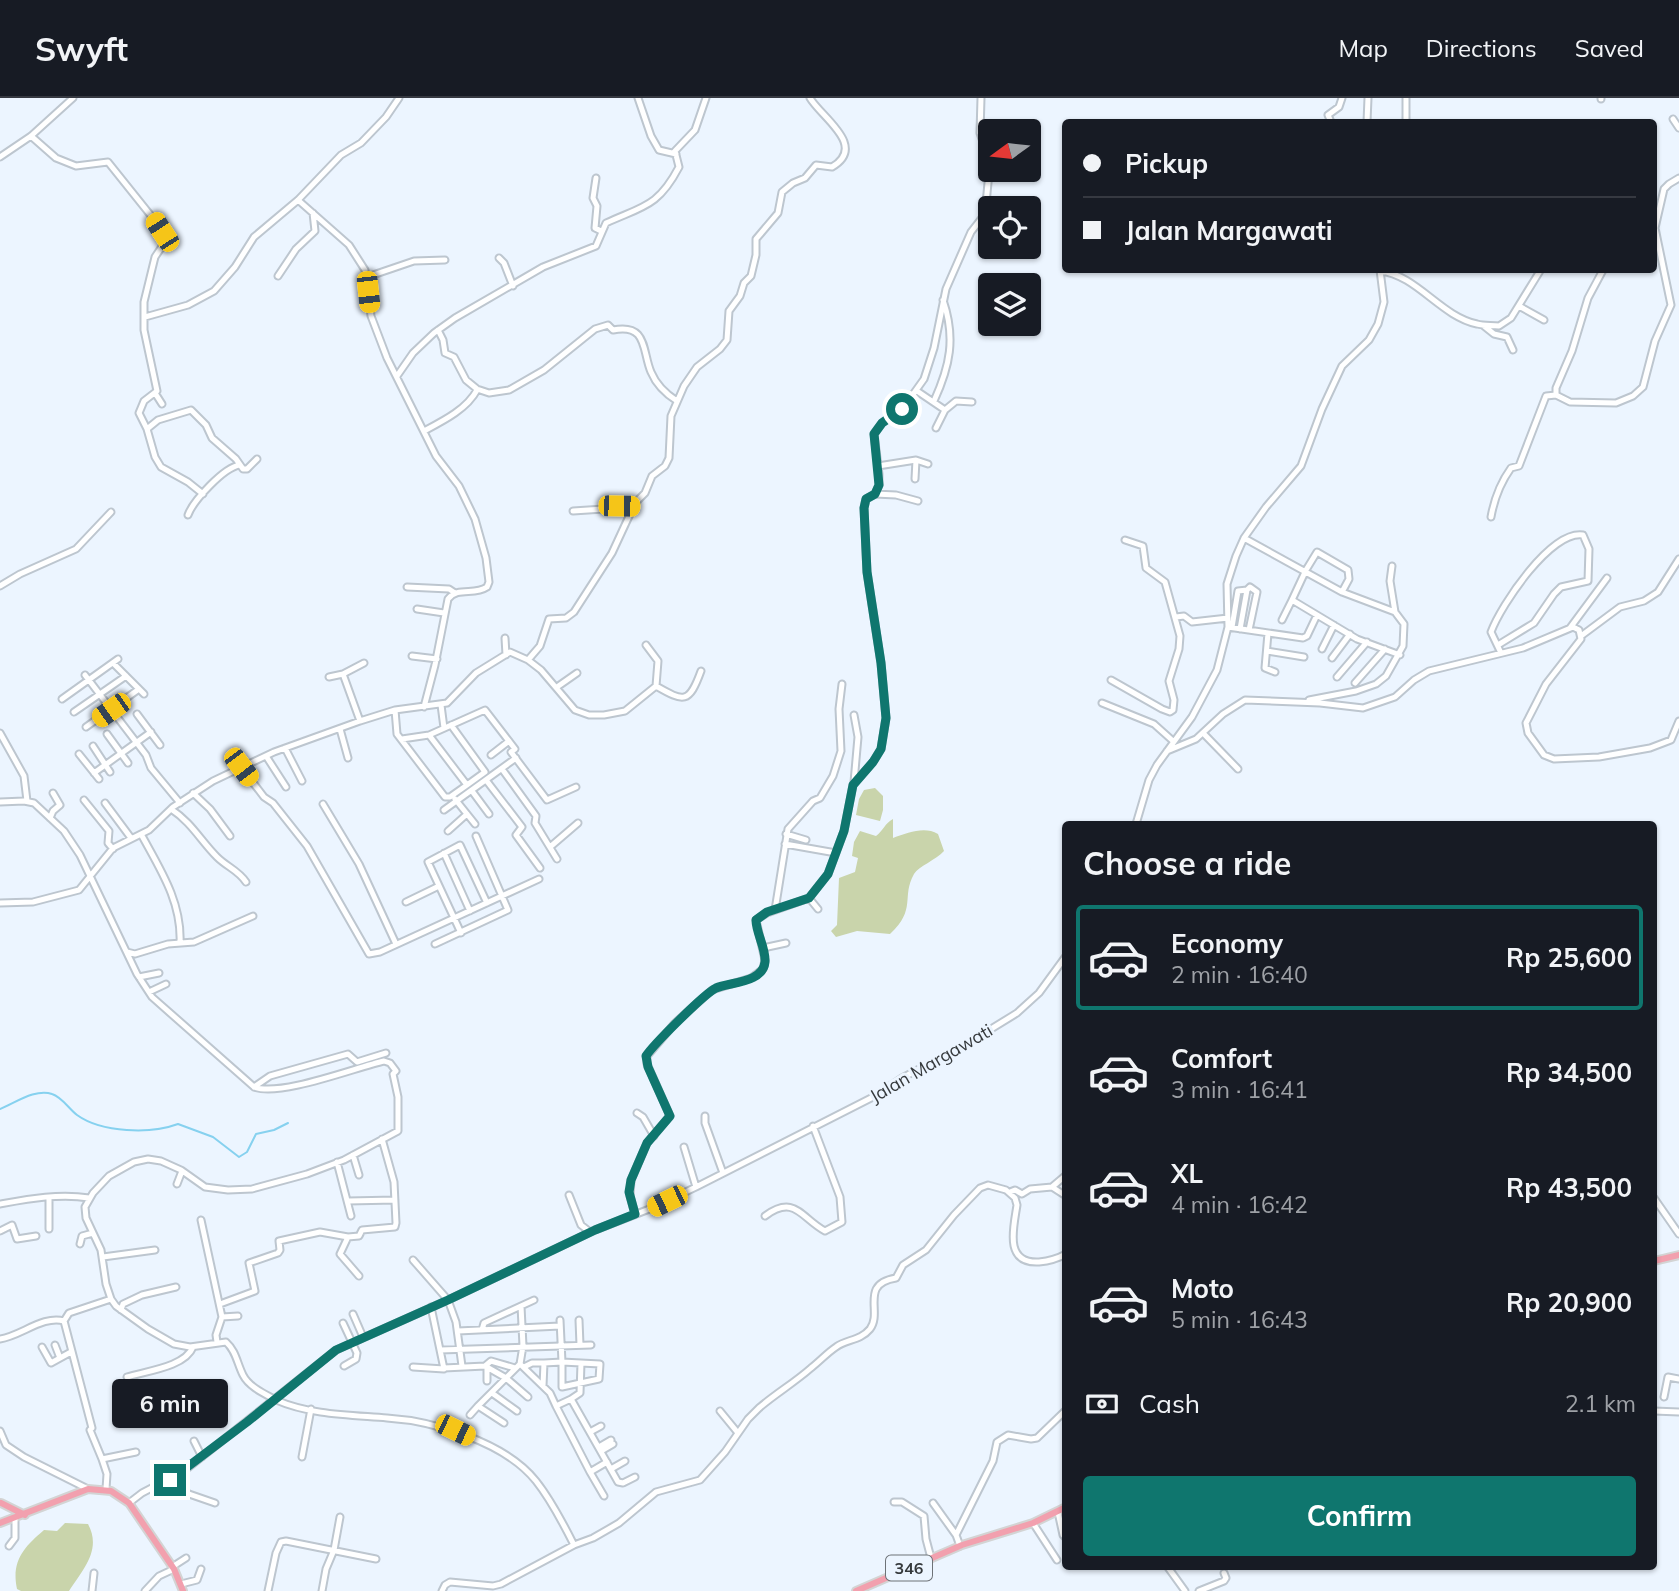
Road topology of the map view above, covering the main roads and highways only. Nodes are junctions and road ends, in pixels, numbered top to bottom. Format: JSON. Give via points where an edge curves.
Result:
{"nodes":[{"id":1,"x":1679,"y":1255,"type":"edge"},
{"id":2,"x":1657,"y":1260,"type":"edge"},
{"id":3,"x":0,"y":1502,"type":"edge"},
{"id":4,"x":1062,"y":1510,"type":"edge"},
{"id":5,"x":25,"y":1515,"type":"junction"},
{"id":6,"x":12,"y":1519,"type":"junction"},
{"id":7,"x":0,"y":1523,"type":"edge"},
{"id":8,"x":182,"y":1587,"type":"edge"},
{"id":9,"x":856,"y":1591,"type":"edge"}],
"edges":[{"from":1,"to":2,"type":"main road"},
{"from":3,"to":5,"type":"main road"},
{"from":3,"to":6,"type":"main road"},
{"from":4,"to":9,"type":"main road","number":"346"},
{"from":5,"to":6,"type":"main road"},
{"from":5,"to":8,"type":"main road","via":[[88,1489],[106,1489],[129,1503]]},
{"from":6,"to":7,"type":"main road"}]}
